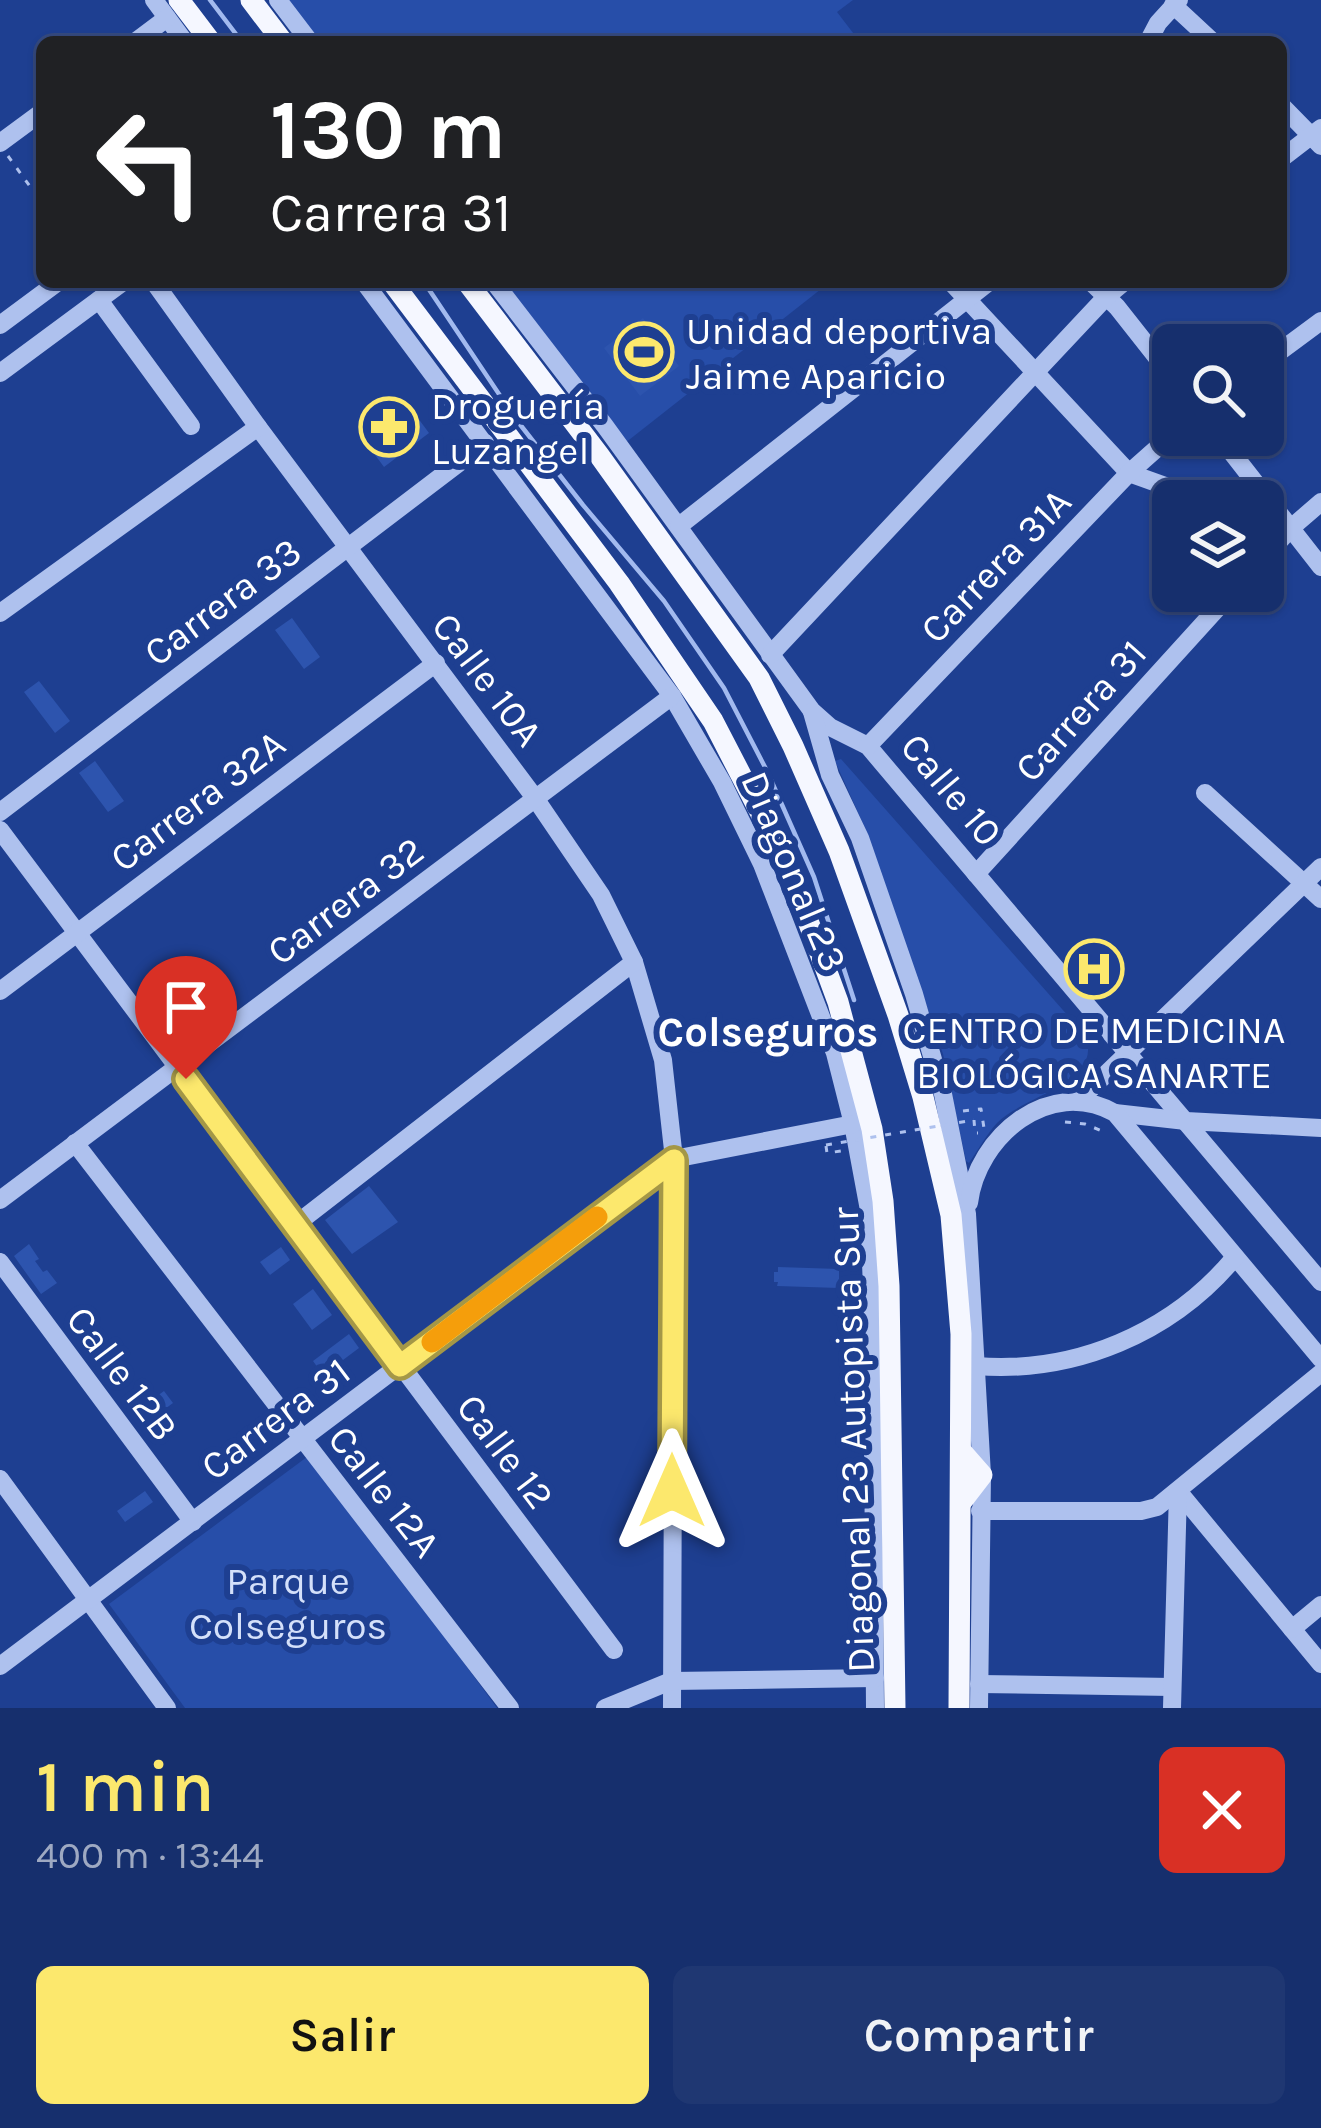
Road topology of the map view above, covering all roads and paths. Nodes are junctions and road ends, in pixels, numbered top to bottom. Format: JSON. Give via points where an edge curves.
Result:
{"nodes":[{"id":1,"x":154,"y":0,"type":"edge"},
{"id":2,"x":251,"y":0,"type":"edge"},
{"id":3,"x":278,"y":0,"type":"edge"},
{"id":4,"x":1176,"y":2,"type":"edge"},
{"id":5,"x":173,"y":9,"type":"edge"},
{"id":6,"x":142,"y":36,"type":"edge"},
{"id":7,"x":204,"y":36,"type":"edge"},
{"id":8,"x":278,"y":36,"type":"edge"},
{"id":9,"x":305,"y":36,"type":"edge"},
{"id":10,"x":1151,"y":36,"type":"edge"},
{"id":11,"x":1207,"y":36,"type":"edge"},
{"id":12,"x":1287,"y":110,"type":"edge"},
{"id":13,"x":36,"y":117,"type":"edge"},
{"id":14,"x":1318,"y":136,"type":"edge"},
{"id":15,"x":0,"y":144,"type":"edge"},
{"id":16,"x":1287,"y":155,"type":"edge"},
{"id":17,"x":36,"y":195,"type":"edge"},
{"id":18,"x":50,"y":288,"type":"edge"},
{"id":19,"x":115,"y":288,"type":"edge"},
{"id":20,"x":158,"y":288,"type":"edge"},
{"id":21,"x":369,"y":288,"type":"edge"},
{"id":22,"x":397,"y":288,"type":"edge"},
{"id":23,"x":472,"y":288,"type":"edge"},
{"id":24,"x":499,"y":288,"type":"edge"},
{"id":25,"x":956,"y":288,"type":"edge"},
{"id":26,"x":982,"y":288,"type":"edge"},
{"id":27,"x":1099,"y":289,"type":"edge"},
{"id":28,"x":99,"y":300,"type":"junction"},
{"id":29,"x":967,"y":300,"type":"junction"},
{"id":30,"x":1321,"y":321,"type":"edge"},
{"id":31,"x":0,"y":326,"type":"edge"},
{"id":32,"x":1284,"y":348,"type":"edge"},
{"id":33,"x":1152,"y":353,"type":"edge"},
{"id":34,"x":0,"y":373,"type":"edge"},
{"id":35,"x":1035,"y":373,"type":"junction"},
{"id":36,"x":574,"y":422,"type":"junction"},
{"id":37,"x":603,"y":424,"type":"junction"},
{"id":38,"x":191,"y":426,"type":"dead end"},
{"id":39,"x":258,"y":427,"type":"junction"},
{"id":40,"x":485,"y":443,"type":"junction"},
{"id":41,"x":1152,"y":453,"type":"edge"},
{"id":42,"x":599,"y":455,"type":"junction"},
{"id":43,"x":1235,"y":456,"type":"edge"},
{"id":44,"x":1129,"y":473,"type":"junction"},
{"id":45,"x":1152,"y":481,"type":"edge"},
{"id":46,"x":1321,"y":502,"type":"edge"},
{"id":47,"x":1284,"y":526,"type":"edge"},
{"id":48,"x":1291,"y":528,"type":"junction"},
{"id":49,"x":670,"y":533,"type":"junction"},
{"id":50,"x":1284,"y":536,"type":"edge"},
{"id":51,"x":349,"y":546,"type":"junction"},
{"id":52,"x":1321,"y":567,"type":"edge"},
{"id":53,"x":1215,"y":612,"type":"edge"},
{"id":54,"x":0,"y":613,"type":"edge"},
{"id":55,"x":770,"y":656,"type":"junction"},
{"id":56,"x":436,"y":663,"type":"junction"},
{"id":57,"x":671,"y":696,"type":"junction"},
{"id":58,"x":812,"y":711,"type":"junction"},
{"id":59,"x":868,"y":746,"type":"junction"},
{"id":60,"x":1205,"y":793,"type":"dead end"},
{"id":61,"x":536,"y":798,"type":"junction"},
{"id":62,"x":0,"y":812,"type":"edge"},
{"id":63,"x":0,"y":830,"type":"edge"},
{"id":64,"x":1321,"y":867,"type":"edge"},
{"id":65,"x":976,"y":874,"type":"junction"},
{"id":66,"x":1304,"y":884,"type":"junction"},
{"id":67,"x":1321,"y":899,"type":"edge"},
{"id":68,"x":76,"y":932,"type":"junction"},
{"id":69,"x":634,"y":962,"type":"junction"},
{"id":70,"x":0,"y":991,"type":"edge"},
{"id":71,"x":908,"y":1011,"type":"junction"},
{"id":72,"x":1127,"y":1056,"type":"junction"},
{"id":73,"x":177,"y":1067,"type":"junction"},
{"id":74,"x":1077,"y":1102,"type":"junction"},
{"id":75,"x":981,"y":1108,"type":"dead end"},
{"id":76,"x":1115,"y":1113,"type":"junction"},
{"id":77,"x":1186,"y":1121,"type":"junction"},
{"id":78,"x":1060,"y":1122,"type":"dead end"},
{"id":79,"x":853,"y":1124,"type":"junction"},
{"id":80,"x":1321,"y":1128,"type":"edge"},
{"id":81,"x":1109,"y":1134,"type":"dead end"},
{"id":82,"x":75,"y":1144,"type":"junction"},
{"id":83,"x":843,"y":1150,"type":"dead end"},
{"id":84,"x":674,"y":1160,"type":"junction"},
{"id":85,"x":0,"y":1199,"type":"edge"},
{"id":86,"x":967,"y":1214,"type":"junction"},
{"id":87,"x":295,"y":1225,"type":"junction"},
{"id":88,"x":1235,"y":1257,"type":"junction"},
{"id":89,"x":0,"y":1262,"type":"edge"},
{"id":90,"x":1321,"y":1282,"type":"edge"},
{"id":91,"x":1321,"y":1359,"type":"edge"},
{"id":92,"x":400,"y":1366,"type":"junction"},
{"id":93,"x":976,"y":1366,"type":"junction"},
{"id":94,"x":1321,"y":1373,"type":"edge"},
{"id":95,"x":302,"y":1438,"type":"junction"},
{"id":96,"x":961,"y":1451,"type":"junction"},
{"id":97,"x":982,"y":1474,"type":"junction"},
{"id":98,"x":0,"y":1479,"type":"edge"},
{"id":99,"x":1178,"y":1491,"type":"junction"},
{"id":100,"x":971,"y":1506,"type":"junction"},
{"id":101,"x":193,"y":1522,"type":"junction"},
{"id":102,"x":88,"y":1600,"type":"junction"},
{"id":103,"x":1321,"y":1605,"type":"edge"},
{"id":104,"x":1292,"y":1629,"type":"junction"},
{"id":105,"x":614,"y":1651,"type":"dead end"},
{"id":106,"x":1321,"y":1664,"type":"edge"},
{"id":107,"x":0,"y":1666,"type":"edge"},
{"id":108,"x":875,"y":1678,"type":"junction"},
{"id":109,"x":671,"y":1681,"type":"junction"},
{"id":110,"x":979,"y":1684,"type":"junction"},
{"id":111,"x":1172,"y":1687,"type":"junction"},
{"id":112,"x":167,"y":1708,"type":"edge"},
{"id":113,"x":510,"y":1708,"type":"edge"},
{"id":114,"x":604,"y":1708,"type":"edge"},
{"id":115,"x":672,"y":1708,"type":"edge"},
{"id":116,"x":875,"y":1708,"type":"edge"},
{"id":117,"x":895,"y":1708,"type":"edge"},
{"id":118,"x":959,"y":1708,"type":"edge"},
{"id":119,"x":979,"y":1708,"type":"edge"},
{"id":120,"x":1172,"y":1708,"type":"edge"}],
"edges":[{"from":1,"to":5,"type":"street"},
{"from":2,"to":8,"type":"main road"},
{"from":3,"to":9,"type":"street"},
{"from":4,"to":10,"type":"street"},
{"from":4,"to":11,"type":"street"},
{"from":5,"to":6,"type":"street"},
{"from":5,"to":7,"type":"main road"},
{"from":12,"to":14,"type":"street"},
{"from":13,"to":15,"type":"street"},
{"from":14,"to":16,"type":"street"},
{"from":15,"to":17,"type":"path"},
{"from":18,"to":31,"type":"street"},
{"from":19,"to":28,"type":"street"},
{"from":20,"to":39,"type":"street","name":"Calle 10A"},
{"from":21,"to":40,"type":"street"},
{"from":22,"to":117,"type":"main road","name":"Diagonal 23 Autopista Sur","via":[[713,721],[769,828],[838,1002],[883,1201]]},
{"from":23,"to":36,"type":"main road","name":"Calle 10"},
{"from":24,"to":37,"type":"street","name":"Calle 10"},
{"from":25,"to":29,"type":"street"},
{"from":26,"to":29,"type":"street"},
{"from":27,"to":33,"type":"street"},
{"from":27,"to":35,"type":"street"},
{"from":28,"to":34,"type":"street"},
{"from":28,"to":38,"type":"street"},
{"from":29,"to":35,"type":"street"},
{"from":29,"to":49,"type":"street"},
{"from":30,"to":32,"type":"street"},
{"from":35,"to":44,"type":"street"},
{"from":35,"to":55,"type":"street"},
{"from":36,"to":37,"type":"main road"},
{"from":36,"to":42,"type":"main road","name":"Calle 10"},
{"from":37,"to":42,"type":"main road"},
{"from":37,"to":49,"type":"street","name":"Calle 10"},
{"from":39,"to":51,"type":"street","name":"Calle 10A"},
{"from":39,"to":54,"type":"street"},
{"from":40,"to":51,"type":"street","name":"Carrera 33"},
{"from":40,"to":57,"type":"street","name":"Diagonal 23"},
{"from":41,"to":44,"type":"street","name":"Carrera 31A"},
{"from":42,"to":49,"type":"main road","name":"Calle 10"},
{"from":43,"to":48,"type":"street"},
{"from":44,"to":45,"type":"street"},
{"from":44,"to":59,"type":"street","name":"Carrera 31A"},
{"from":46,"to":48,"type":"street"},
{"from":47,"to":48,"type":"street"},
{"from":48,"to":50,"type":"street"},
{"from":48,"to":52,"type":"street"},
{"from":49,"to":55,"type":"street","name":"Calle 10"},
{"from":49,"to":71,"type":"main road","via":[[794,746]]},
{"from":51,"to":56,"type":"street","name":"Calle 10A"},
{"from":51,"to":62,"type":"street","name":"Carrera 33"},
{"from":53,"to":65,"type":"street","name":"Carrera 31"},
{"from":55,"to":58,"type":"street","name":"Calle 10"},
{"from":56,"to":61,"type":"street","name":"Calle 10A"},
{"from":56,"to":68,"type":"street","name":"Carrera 32A"},
{"from":57,"to":61,"type":"street","name":"Carrera 32"},
{"from":57,"to":79,"type":"street","name":"Diagonal 23","via":[[762,864],[835,1053]]},
{"from":58,"to":59,"type":"street","name":"Calle 10"},
{"from":58,"to":71,"type":"street","name":"Diagonal 23","via":[[860,838]]},
{"from":59,"to":65,"type":"street","name":"Calle 10"},
{"from":60,"to":66,"type":"street"},
{"from":61,"to":69,"type":"street","name":"Calle 10A"},
{"from":61,"to":73,"type":"street","name":"Carrera 32"},
{"from":63,"to":68,"type":"street","name":"Calle 12"},
{"from":64,"to":66,"type":"street"},
{"from":65,"to":72,"type":"street","name":"Calle 10"},
{"from":66,"to":67,"type":"street"},
{"from":66,"to":72,"type":"street"},
{"from":68,"to":70,"type":"street","name":"Carrera 32A"},
{"from":68,"to":73,"type":"street","name":"Calle 12"},
{"from":69,"to":84,"type":"street","name":"Calle 10A","via":[[663,1060]]},
{"from":69,"to":87,"type":"street"},
{"from":71,"to":86,"type":"street","name":"Diagonal 23","via":[[943,1094]]},
{"from":71,"to":96,"type":"main road","via":[[951,1215]]},
{"from":72,"to":74,"type":"street"},
{"from":72,"to":77,"type":"street","name":"Calle 10"},
{"from":73,"to":82,"type":"street","name":"Carrera 32"},
{"from":73,"to":87,"type":"street","name":"Calle 12"},
{"from":74,"to":76,"type":"street"},
{"from":74,"to":86,"type":"street","via":[[1039,1109],[1006,1129],[981,1160]]},
{"from":75,"to":83,"type":"path","bridge":true,"via":[[984,1132],[975,1133],[974,1120],[826,1145],[827,1153]]},
{"from":76,"to":77,"type":"street"},
{"from":76,"to":88,"type":"street"},
{"from":77,"to":80,"type":"street"},
{"from":77,"to":90,"type":"street","name":"Calle 10"},
{"from":78,"to":81,"type":"path"},
{"from":79,"to":84,"type":"street","name":"Carrera 31"},
{"from":79,"to":108,"type":"street","name":"Diagonal 23","via":[[872,1269]]},
{"from":82,"to":85,"type":"street","name":"Carrera 32"},
{"from":82,"to":95,"type":"street","name":"Calle 12A"},
{"from":84,"to":92,"type":"street","name":"Carrera 31"},
{"from":84,"to":109,"type":"street","name":"Calle 10A"},
{"from":86,"to":93,"type":"street","name":"Diagonal 23"},
{"from":87,"to":92,"type":"street","name":"Calle 12"},
{"from":88,"to":91,"type":"street"},
{"from":88,"to":93,"type":"street","via":[[1195,1298],[1119,1344],[1034,1366]]},
{"from":89,"to":101,"type":"street","name":"Calle 12B"},
{"from":92,"to":95,"type":"street","name":"Carrera 31"},
{"from":92,"to":105,"type":"street","name":"Calle 12"},
{"from":93,"to":97,"type":"street","name":"Diagonal 23"},
{"from":94,"to":99,"type":"street"},
{"from":95,"to":101,"type":"street","name":"Carrera 31"},
{"from":95,"to":113,"type":"street","name":"Calle 12A"},
{"from":96,"to":97,"type":"main road"},
{"from":96,"to":100,"type":"main road"},
{"from":97,"to":100,"type":"main road"},
{"from":98,"to":102,"type":"street"},
{"from":99,"to":100,"type":"street","via":[[1141,1511]]},
{"from":99,"to":104,"type":"street"},
{"from":99,"to":111,"type":"street"},
{"from":100,"to":110,"type":"street"},
{"from":100,"to":118,"type":"main road"},
{"from":101,"to":102,"type":"street","name":"Carrera 31"},
{"from":102,"to":107,"type":"street","name":"Carrera 31"},
{"from":102,"to":112,"type":"street"},
{"from":103,"to":104,"type":"street"},
{"from":104,"to":106,"type":"street"},
{"from":108,"to":109,"type":"street"},
{"from":108,"to":116,"type":"street","name":"Diagonal 23"},
{"from":109,"to":114,"type":"street"},
{"from":109,"to":115,"type":"street","name":"Calle 10A"},
{"from":110,"to":111,"type":"street"},
{"from":110,"to":119,"type":"street"},
{"from":111,"to":120,"type":"street"}]}
